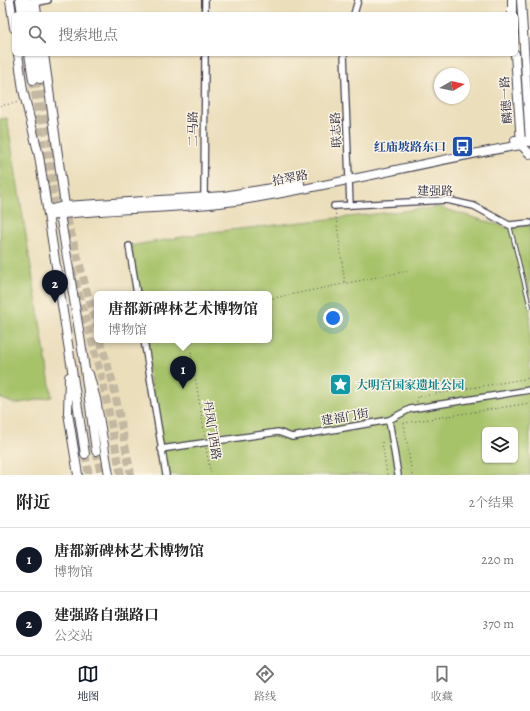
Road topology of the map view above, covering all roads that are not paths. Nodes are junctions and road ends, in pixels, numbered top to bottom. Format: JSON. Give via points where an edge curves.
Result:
{"nodes":[{"id":1,"x":10,"y":0,"type":"edge"},
{"id":2,"x":20,"y":0,"type":"edge"},
{"id":3,"x":48,"y":0,"type":"edge"},
{"id":4,"x":205,"y":0,"type":"edge"},
{"id":5,"x":358,"y":0,"type":"edge"},
{"id":6,"x":512,"y":0,"type":"edge"},
{"id":7,"x":521,"y":0,"type":"edge"},
{"id":8,"x":32,"y":1,"type":"edge"},
{"id":9,"x":22,"y":12,"type":"edge"},
{"id":10,"x":30,"y":12,"type":"edge"},
{"id":11,"x":36,"y":12,"type":"edge"},
{"id":12,"x":205,"y":12,"type":"edge"},
{"id":13,"x":355,"y":12,"type":"edge"},
{"id":14,"x":512,"y":12,"type":"edge"},
{"id":15,"x":12,"y":14,"type":"edge"},
{"id":16,"x":18,"y":56,"type":"edge"},
{"id":17,"x":30,"y":56,"type":"edge"},
{"id":18,"x":36,"y":56,"type":"edge"},
{"id":19,"x":44,"y":56,"type":"edge"},
{"id":20,"x":205,"y":56,"type":"edge"},
{"id":21,"x":344,"y":56,"type":"edge"},
{"id":22,"x":515,"y":56,"type":"edge"},
{"id":23,"x":530,"y":141,"type":"edge"},
{"id":24,"x":521,"y":142,"type":"junction"},
{"id":25,"x":530,"y":154,"type":"edge"},
{"id":26,"x":349,"y":176,"type":"junction"},
{"id":27,"x":204,"y":201,"type":"junction"},
{"id":28,"x":350,"y":205,"type":"junction"},
{"id":29,"x":65,"y":206,"type":"junction"},
{"id":30,"x":334,"y":206,"type":"road end"},
{"id":31,"x":48,"y":213,"type":"junction"},
{"id":32,"x":60,"y":214,"type":"junction"},
{"id":33,"x":530,"y":223,"type":"edge"},
{"id":34,"x":509,"y":224,"type":"junction"},
{"id":35,"x":129,"y":246,"type":"dead end"},
{"id":36,"x":136,"y":291,"type":"edge"},
{"id":37,"x":530,"y":307,"type":"edge"},
{"id":38,"x":144,"y":343,"type":"edge"},
{"id":39,"x":83,"y":355,"type":"junction"},
{"id":40,"x":70,"y":360,"type":"junction"},
{"id":41,"x":530,"y":390,"type":"edge"},
{"id":42,"x":389,"y":420,"type":"junction"},
{"id":43,"x":161,"y":449,"type":"junction"},
{"id":44,"x":96,"y":451,"type":"tunnel mouth"},
{"id":45,"x":85,"y":454,"type":"tunnel mouth"},
{"id":46,"x":78,"y":475,"type":"edge"},
{"id":47,"x":110,"y":475,"type":"edge"},
{"id":48,"x":166,"y":475,"type":"edge"},
{"id":49,"x":398,"y":475,"type":"edge"}],
"edges":[{"from":1,"to":15,"type":"main road"},
{"from":2,"to":9,"type":"main road"},
{"from":3,"to":8,"type":"street"},
{"from":4,"to":12,"type":"street"},
{"from":5,"to":13,"type":"street"},
{"from":6,"to":14,"type":"main road"},
{"from":7,"to":23,"type":"main road","name":"麟德一路"},
{"from":8,"to":10,"type":"main road"},
{"from":8,"to":11,"type":"main road"},
{"from":16,"to":31,"type":"main road"},
{"from":17,"to":18,"type":"main road","via":[[37,80]]},
{"from":19,"to":29,"type":"main road"},
{"from":20,"to":27,"type":"street","name":"二马路"},
{"from":21,"to":26,"type":"street","name":"联志路"},
{"from":22,"to":24,"type":"main road","name":"麟德一路"},
{"from":23,"to":24,"type":"main road","name":"拾翠路"},
{"from":24,"to":25,"type":"main road"},
{"from":24,"to":26,"type":"main road","name":"拾翠路"},
{"from":26,"to":27,"type":"main road","name":"拾翠路"},
{"from":26,"to":28,"type":"street","name":"联志路"},
{"from":27,"to":29,"type":"main road","name":"拾翠路"},
{"from":27,"to":32,"type":"main road","name":"拾翠路"},
{"from":28,"to":30,"type":"street","name":"建强路"},
{"from":28,"to":34,"type":"street","name":"建强路","via":[[447,200],[474,206]]},
{"from":29,"to":31,"type":"main road","name":"拾翠路"},
{"from":29,"to":32,"type":"main road"},
{"from":31,"to":32,"type":"main road","name":"拾翠路"},
{"from":31,"to":40,"type":"main road"},
{"from":32,"to":39,"type":"main road"},
{"from":33,"to":34,"type":"street","name":"建强路"},
{"from":34,"to":37,"type":"lane"},
{"from":35,"to":36,"type":"street"},
{"from":38,"to":43,"type":"street"},
{"from":39,"to":44,"type":"main road"},
{"from":39,"to":47,"type":"main road","via":[[96,398]]},
{"from":40,"to":45,"type":"main road"},
{"from":40,"to":46,"type":"main road","via":[[68,413]]},
{"from":41,"to":42,"type":"street","name":"建福门街","via":[[410,409]]},
{"from":42,"to":43,"type":"street","name":"建福门街","via":[[292,438],[278,432]]},
{"from":42,"to":49,"type":"street"},
{"from":43,"to":48,"type":"street"}]}
